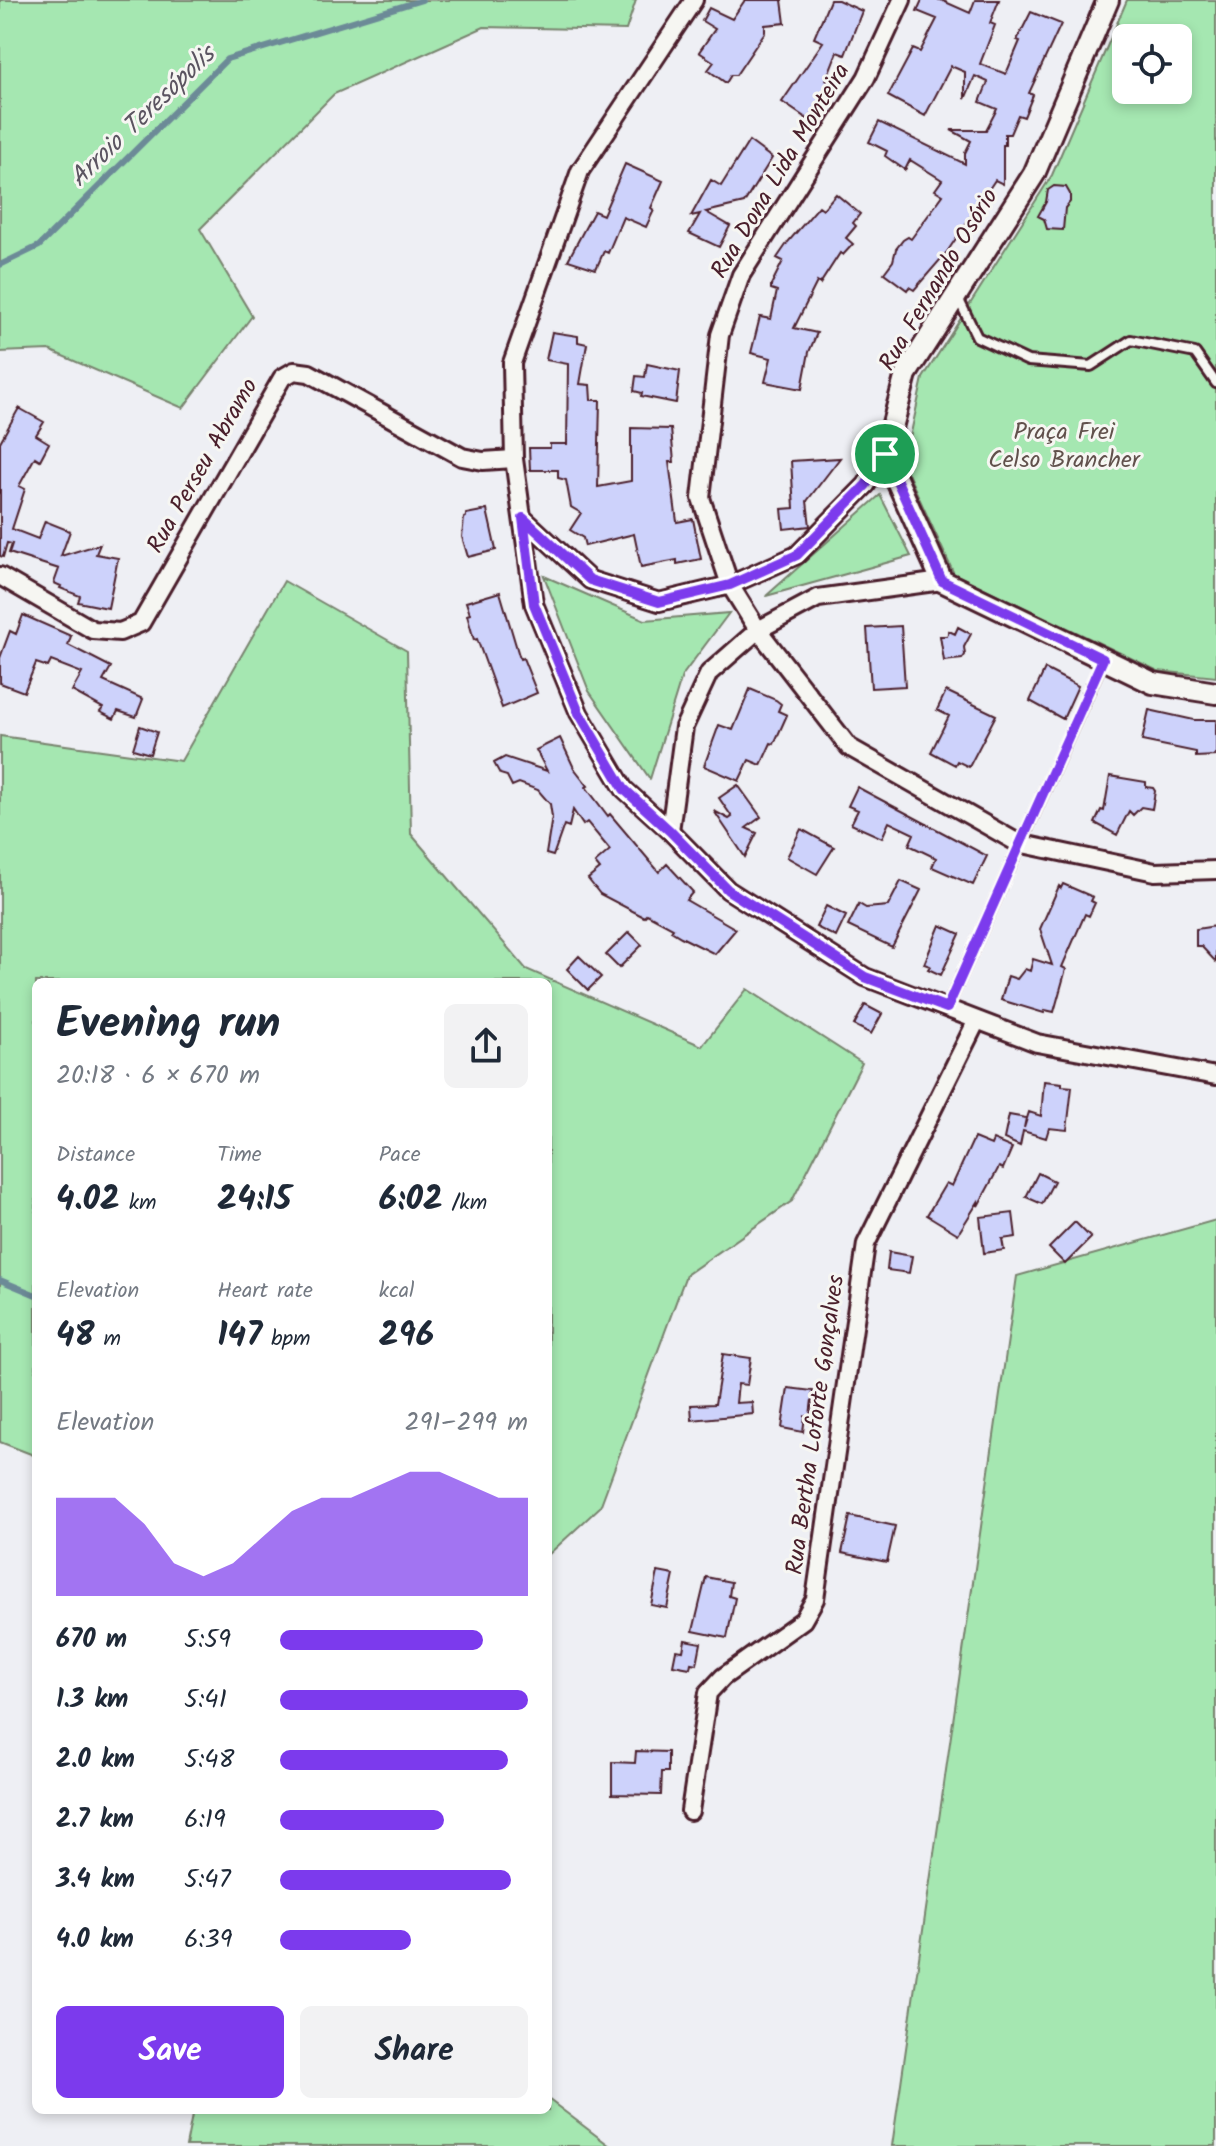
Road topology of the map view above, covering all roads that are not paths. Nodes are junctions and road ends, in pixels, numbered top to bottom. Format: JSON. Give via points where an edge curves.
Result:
{"nodes":[{"id":1,"x":694,"y":0,"type":"edge"},
{"id":2,"x":902,"y":0,"type":"edge"},
{"id":3,"x":1108,"y":0,"type":"edge"},
{"id":4,"x":956,"y":295,"type":"junction"},
{"id":5,"x":1216,"y":383,"type":"edge"},
{"id":6,"x":885,"y":454,"type":"junction"},
{"id":7,"x":514,"y":459,"type":"junction"},
{"id":8,"x":523,"y":518,"type":"junction"},
{"id":9,"x":0,"y":576,"type":"edge"},
{"id":10,"x":942,"y":581,"type":"junction"},
{"id":11,"x":730,"y":585,"type":"junction"},
{"id":12,"x":758,"y":630,"type":"junction"},
{"id":13,"x":1103,"y":659,"type":"junction"},
{"id":14,"x":1216,"y":693,"type":"edge"},
{"id":15,"x":670,"y":831,"type":"junction"},
{"id":16,"x":1018,"y":843,"type":"junction"},
{"id":17,"x":1216,"y":870,"type":"edge"},
{"id":18,"x":947,"y":1008,"type":"junction"},
{"id":19,"x":977,"y":1020,"type":"junction"},
{"id":20,"x":1216,"y":1076,"type":"edge"},
{"id":21,"x":690,"y":1811,"type":"dead end"}],
"edges":[{"from":1,"to":7,"type":"street","via":[[580,171],[512,363]]},
{"from":2,"to":11,"type":"street","name":"Rua Dona Lida Monteira","via":[[866,78],[741,275],[720,335],[701,498]]},
{"from":3,"to":4,"type":"street","name":"Rua Fernando Osório","via":[[1034,174]]},
{"from":4,"to":5,"type":"lane","via":[[977,337],[1028,361],[1091,366],[1131,340],[1195,353]]},
{"from":4,"to":6,"type":"street","name":"Rua Fernando Osório","via":[[906,374]]},
{"from":6,"to":10,"type":"street"},
{"from":6,"to":11,"type":"street","via":[[866,485],[797,555]]},
{"from":7,"to":8,"type":"street"},
{"from":7,"to":9,"type":"street","name":"Rua Perseu Abramo","via":[[462,457],[309,373],[294,371],[282,378],[141,623],[120,632],[93,630]]},
{"from":8,"to":11,"type":"street","via":[[590,580],[659,602]]},
{"from":8,"to":15,"type":"street","via":[[534,604],[579,713],[624,789]]},
{"from":10,"to":12,"type":"street","via":[[818,598]]},
{"from":10,"to":13,"type":"street"},
{"from":11,"to":12,"type":"street","name":"Rua Dona Lida Monteira"},
{"from":12,"to":15,"type":"street","via":[[709,673],[684,727]]},
{"from":12,"to":16,"type":"street","name":"Rua Dona Lida Monteira","via":[[849,747]]},
{"from":13,"to":14,"type":"street","via":[[1153,683]]},
{"from":13,"to":16,"type":"lane"},
{"from":15,"to":18,"type":"street","via":[[728,890],[865,977]]},
{"from":16,"to":17,"type":"street","name":"Rua Dona Lida Monteira","via":[[1155,872]]},
{"from":16,"to":18,"type":"lane"},
{"from":18,"to":19,"type":"street"},
{"from":19,"to":20,"type":"street","via":[[1037,1043]]},
{"from":19,"to":21,"type":"street","name":"Rua Bertha Loforte Gonçalves","via":[[866,1244],[815,1599],[803,1620],[708,1693]]}]}
